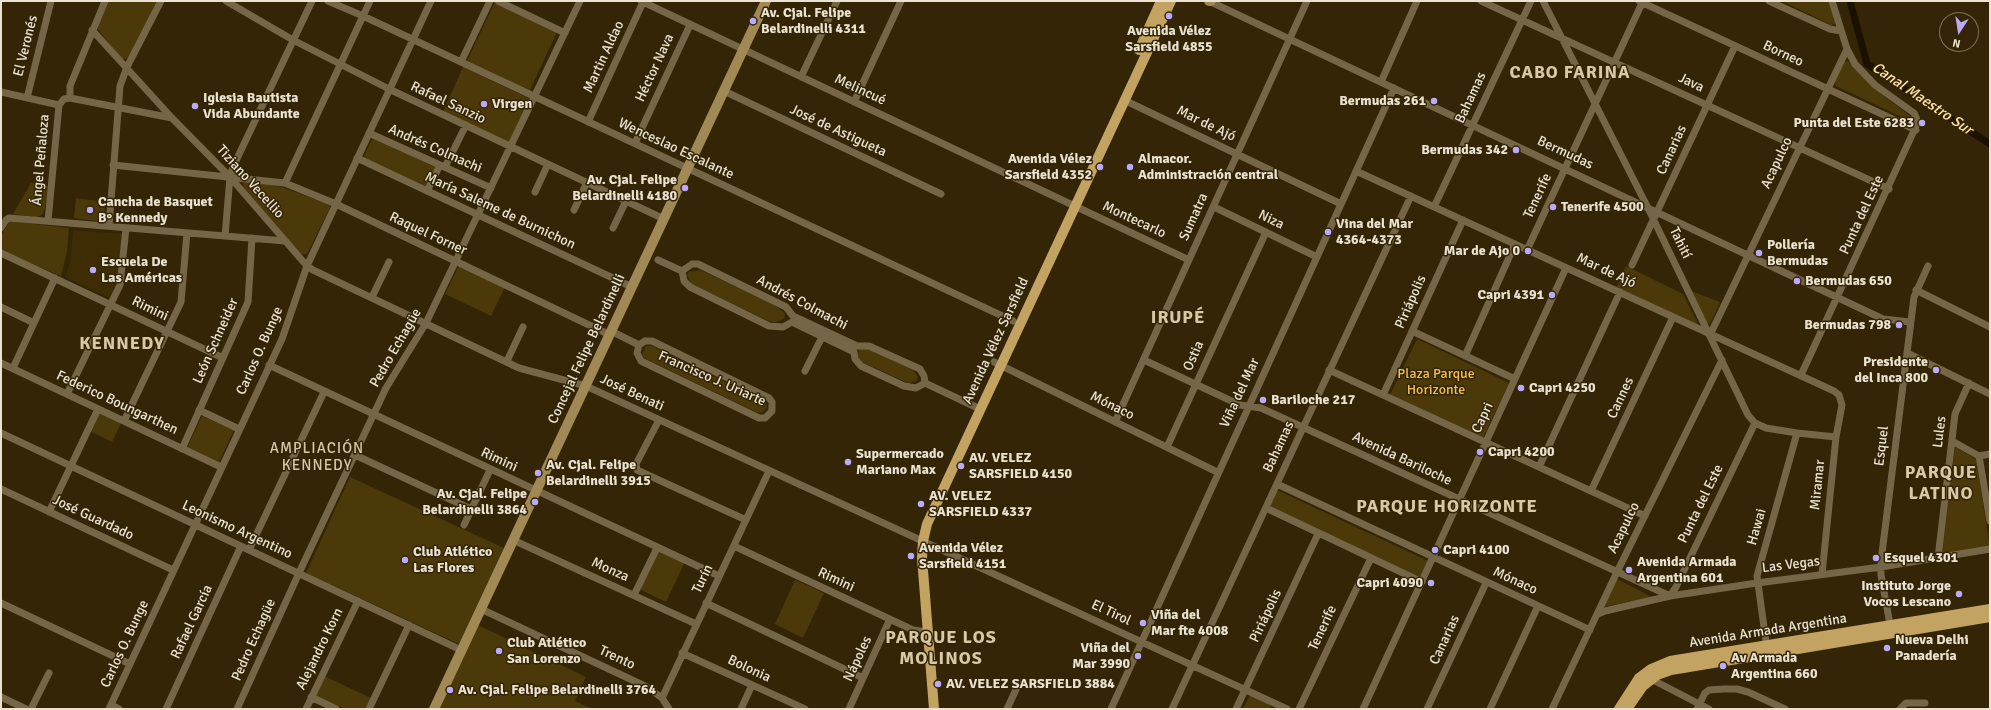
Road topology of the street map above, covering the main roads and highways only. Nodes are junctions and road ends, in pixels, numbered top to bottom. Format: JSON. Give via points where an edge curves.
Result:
{"nodes":[{"id":1,"x":766,"y":1,"type":"edge"},
{"id":2,"x":1161,"y":1,"type":"edge"},
{"id":3,"x":1171,"y":1,"type":"edge"},
{"id":4,"x":1072,"y":204,"type":"junction"},
{"id":5,"x":997,"y":363,"type":"junction"},
{"id":6,"x":1990,"y":609,"type":"edge"},
{"id":7,"x":1990,"y":617,"type":"edge"},
{"id":8,"x":1890,"y":629,"type":"junction"},
{"id":9,"x":925,"y":632,"type":"junction"},
{"id":10,"x":1767,"y":649,"type":"junction"},
{"id":11,"x":434,"y":709,"type":"edge"},
{"id":12,"x":927,"y":709,"type":"edge"},
{"id":13,"x":934,"y":709,"type":"edge"},
{"id":14,"x":1619,"y":709,"type":"edge"},
{"id":15,"x":1627,"y":709,"type":"edge"}],
"edges":[{"from":1,"to":11,"type":"main road","name":"Concejal Felipe Belardinelli"},
{"from":2,"to":4,"type":"main road","name":"Avenida Vélez Sarsfield"},
{"from":3,"to":4,"type":"main road","name":"Avenida Vélez Sarsfield"},
{"from":4,"to":5,"type":"main road","name":"Avenida Vélez Sarsfield"},
{"from":4,"to":5,"type":"main road","name":"Avenida Vélez Sarsfield","via":[[1013,321]]},
{"from":5,"to":9,"type":"main road","name":"Avenida Vélez Sarsfield","via":[[924,514],[916,557]]},
{"from":6,"to":8,"type":"main road","name":"Avenida Armada Argentina"},
{"from":7,"to":8,"type":"main road","name":"Avenida Armada Argentina"},
{"from":8,"to":10,"type":"main road","name":"Avenida Armada Argentina"},
{"from":9,"to":12,"type":"main road","name":"Avenida Vélez Sarsfield"},
{"from":9,"to":13,"type":"main road","name":"Avenida Vélez Sarsfield"},
{"from":10,"to":14,"type":"main road","name":"Avenida Armada Argentina","via":[[1662,664],[1639,678]]},
{"from":10,"to":15,"type":"main road","name":"Avenida Armada Argentina","via":[[1671,670],[1651,679],[1638,692]]}]}
